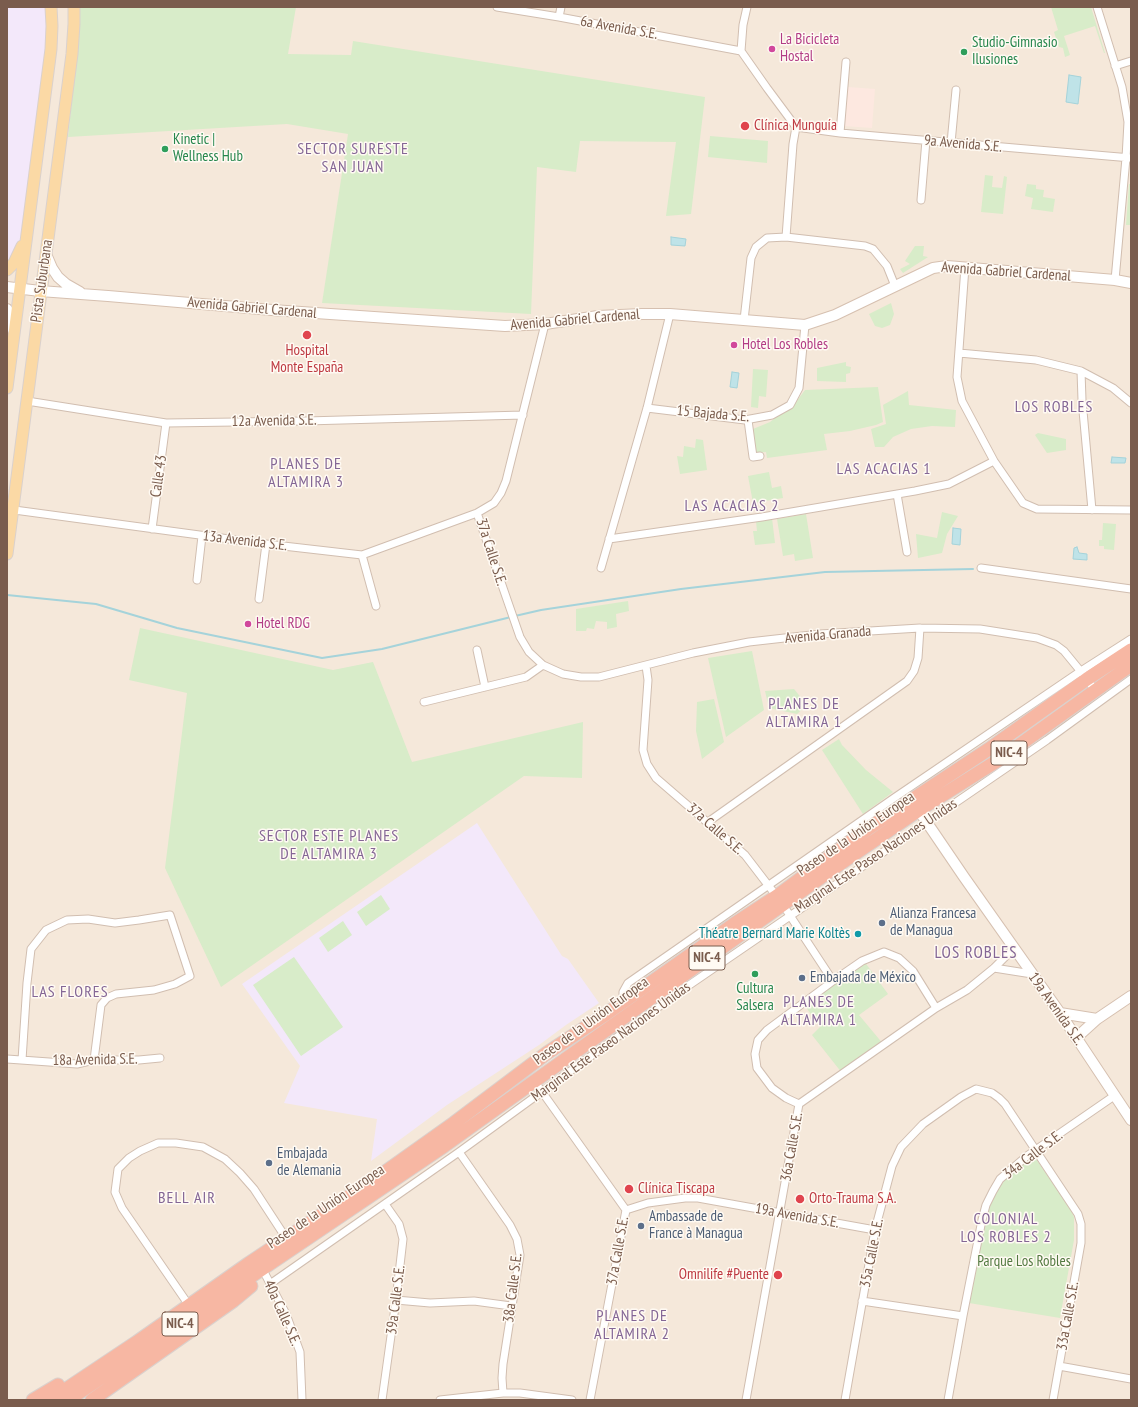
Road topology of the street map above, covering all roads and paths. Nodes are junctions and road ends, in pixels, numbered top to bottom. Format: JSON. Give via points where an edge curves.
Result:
{"nodes":[{"id":1,"x":51,"y":7,"type":"edge"},
{"id":2,"x":74,"y":7,"type":"edge"},
{"id":3,"x":497,"y":7,"type":"edge"},
{"id":4,"x":561,"y":7,"type":"edge"},
{"id":5,"x":746,"y":7,"type":"edge"},
{"id":6,"x":1098,"y":7,"type":"edge"},
{"id":7,"x":559,"y":17,"type":"junction"},
{"id":8,"x":742,"y":51,"type":"junction"},
{"id":9,"x":1131,"y":61,"type":"edge"},
{"id":10,"x":846,"y":62,"type":"dead end"},
{"id":11,"x":1115,"y":66,"type":"junction"},
{"id":12,"x":956,"y":90,"type":"dead end"},
{"id":13,"x":796,"y":127,"type":"junction"},
{"id":14,"x":840,"y":133,"type":"junction"},
{"id":15,"x":926,"y":140,"type":"junction"},
{"id":16,"x":952,"y":143,"type":"junction"},
{"id":17,"x":1129,"y":158,"type":"edge"},
{"id":18,"x":920,"y":200,"type":"dead end"},
{"id":19,"x":28,"y":226,"type":"junction"},
{"id":20,"x":786,"y":237,"type":"junction"},
{"id":21,"x":46,"y":254,"type":"junction"},
{"id":22,"x":965,"y":267,"type":"junction"},
{"id":23,"x":7,"y":270,"type":"edge"},
{"id":24,"x":1115,"y":280,"type":"junction"},
{"id":25,"x":1131,"y":283,"type":"edge"},
{"id":26,"x":895,"y":286,"type":"junction"},
{"id":27,"x":7,"y":287,"type":"edge"},
{"id":28,"x":20,"y":289,"type":"junction"},
{"id":29,"x":40,"y":291,"type":"junction"},
{"id":30,"x":83,"y":294,"type":"junction"},
{"id":31,"x":7,"y":309,"type":"edge"},
{"id":32,"x":670,"y":314,"type":"junction"},
{"id":33,"x":744,"y":320,"type":"junction"},
{"id":34,"x":545,"y":324,"type":"junction"},
{"id":35,"x":804,"y":325,"type":"junction"},
{"id":36,"x":14,"y":340,"type":"junction"},
{"id":37,"x":959,"y":353,"type":"junction"},
{"id":38,"x":1081,"y":371,"type":"junction"},
{"id":39,"x":7,"y":388,"type":"edge"},
{"id":40,"x":27,"y":401,"type":"junction"},
{"id":41,"x":1131,"y":403,"type":"edge"},
{"id":42,"x":647,"y":408,"type":"junction"},
{"id":43,"x":523,"y":415,"type":"junction"},
{"id":44,"x":748,"y":420,"type":"junction"},
{"id":45,"x":166,"y":423,"type":"junction"},
{"id":46,"x":760,"y":456,"type":"dead end"},
{"id":47,"x":994,"y":461,"type":"junction"},
{"id":48,"x":897,"y":494,"type":"junction"},
{"id":49,"x":10,"y":509,"type":"edge"},
{"id":50,"x":1092,"y":510,"type":"junction"},
{"id":51,"x":1131,"y":510,"type":"edge"},
{"id":52,"x":477,"y":513,"type":"junction"},
{"id":53,"x":152,"y":529,"type":"junction"},
{"id":54,"x":202,"y":536,"type":"junction"},
{"id":55,"x":609,"y":539,"type":"junction"},
{"id":56,"x":266,"y":544,"type":"junction"},
{"id":57,"x":907,"y":552,"type":"dead end"},
{"id":58,"x":7,"y":554,"type":"edge"},
{"id":59,"x":362,"y":555,"type":"junction"},
{"id":60,"x":600,"y":568,"type":"dead end"},
{"id":61,"x":981,"y":568,"type":"dead end"},
{"id":62,"x":197,"y":580,"type":"dead end"},
{"id":63,"x":1131,"y":589,"type":"edge"},
{"id":64,"x":259,"y":599,"type":"dead end"},
{"id":65,"x":376,"y":606,"type":"dead end"},
{"id":66,"x":920,"y":628,"type":"junction"},
{"id":67,"x":1131,"y":639,"type":"edge"},
{"id":68,"x":477,"y":650,"type":"dead end"},
{"id":69,"x":1131,"y":650,"type":"edge"},
{"id":70,"x":543,"y":665,"type":"junction"},
{"id":71,"x":646,"y":666,"type":"junction"},
{"id":72,"x":1131,"y":666,"type":"edge"},
{"id":73,"x":1084,"y":675,"type":"junction"},
{"id":74,"x":1131,"y":679,"type":"edge"},
{"id":75,"x":485,"y":687,"type":"junction"},
{"id":76,"x":1096,"y":692,"type":"junction"},
{"id":77,"x":424,"y":702,"type":"dead end"},
{"id":78,"x":919,"y":810,"type":"junction"},
{"id":79,"x":708,"y":822,"type":"junction"},
{"id":80,"x":768,"y":885,"type":"junction"},
{"id":81,"x":783,"y":905,"type":"junction"},
{"id":82,"x":1014,"y":948,"type":"junction"},
{"id":83,"x":994,"y":968,"type":"junction"},
{"id":84,"x":1032,"y":974,"type":"junction"},
{"id":85,"x":833,"y":981,"type":"junction"},
{"id":86,"x":1131,"y":996,"type":"edge"},
{"id":87,"x":625,"y":1000,"type":"junction"},
{"id":88,"x":936,"y":1008,"type":"junction"},
{"id":89,"x":631,"y":1012,"type":"junction"},
{"id":90,"x":1060,"y":1013,"type":"junction"},
{"id":91,"x":1097,"y":1019,"type":"junction"},
{"id":92,"x":1076,"y":1038,"type":"junction"},
{"id":93,"x":160,"y":1058,"type":"dead end"},
{"id":94,"x":7,"y":1059,"type":"edge"},
{"id":95,"x":22,"y":1060,"type":"junction"},
{"id":96,"x":94,"y":1060,"type":"junction"},
{"id":97,"x":535,"y":1082,"type":"junction"},
{"id":98,"x":543,"y":1092,"type":"junction"},
{"id":99,"x":1114,"y":1096,"type":"junction"},
{"id":100,"x":799,"y":1104,"type":"junction"},
{"id":101,"x":1131,"y":1120,"type":"edge"},
{"id":102,"x":1035,"y":1150,"type":"junction"},
{"id":103,"x":459,"y":1152,"type":"junction"},
{"id":104,"x":386,"y":1204,"type":"junction"},
{"id":105,"x":626,"y":1210,"type":"junction"},
{"id":106,"x":780,"y":1214,"type":"junction"},
{"id":107,"x":875,"y":1230,"type":"junction"},
{"id":108,"x":290,"y":1244,"type":"junction"},
{"id":109,"x":248,"y":1264,"type":"junction"},
{"id":110,"x":268,"y":1279,"type":"junction"},
{"id":111,"x":396,"y":1300,"type":"junction"},
{"id":112,"x":862,"y":1300,"type":"junction"},
{"id":113,"x":186,"y":1301,"type":"junction"},
{"id":114,"x":511,"y":1306,"type":"junction"},
{"id":115,"x":963,"y":1316,"type":"junction"},
{"id":116,"x":1059,"y":1366,"type":"junction"},
{"id":117,"x":1131,"y":1379,"type":"edge"},
{"id":118,"x":503,"y":1393,"type":"junction"},
{"id":119,"x":33,"y":1400,"type":"edge"},
{"id":120,"x":50,"y":1400,"type":"edge"},
{"id":121,"x":68,"y":1400,"type":"edge"},
{"id":122,"x":92,"y":1400,"type":"edge"},
{"id":123,"x":302,"y":1400,"type":"edge"},
{"id":124,"x":382,"y":1400,"type":"edge"},
{"id":125,"x":440,"y":1400,"type":"edge"},
{"id":126,"x":572,"y":1400,"type":"edge"},
{"id":127,"x":590,"y":1400,"type":"edge"},
{"id":128,"x":746,"y":1400,"type":"edge"},
{"id":129,"x":845,"y":1400,"type":"edge"},
{"id":130,"x":948,"y":1400,"type":"edge"},
{"id":131,"x":1053,"y":1400,"type":"edge"}],
"edges":[{"from":1,"to":19,"type":"main road","name":"Pista Suburbana","via":[[51,49]]},
{"from":2,"to":21,"type":"main road","name":"Pista Suburbana","via":[[72,54]]},
{"from":3,"to":7,"type":"street","name":"6a Avenida S.E."},
{"from":4,"to":7,"type":"street"},
{"from":5,"to":8,"type":"street"},
{"from":6,"to":11,"type":"street"},
{"from":7,"to":8,"type":"street","name":"6a Avenida S.E."},
{"from":8,"to":13,"type":"street"},
{"from":9,"to":11,"type":"street"},
{"from":10,"to":14,"type":"street"},
{"from":11,"to":17,"type":"street","via":[[1122,87],[1128,122]]},
{"from":12,"to":16,"type":"street"},
{"from":13,"to":14,"type":"street","name":"9a Avenida S.E."},
{"from":13,"to":20,"type":"street"},
{"from":14,"to":15,"type":"street","name":"9a Avenida S.E."},
{"from":15,"to":16,"type":"street","name":"9a Avenida S.E."},
{"from":15,"to":18,"type":"street"},
{"from":16,"to":17,"type":"street","name":"9a Avenida S.E."},
{"from":17,"to":24,"type":"street"},
{"from":19,"to":23,"type":"main road","via":[[20,252]]},
{"from":19,"to":28,"type":"main road","name":"Pista Suburbana"},
{"from":20,"to":26,"type":"street","via":[[873,249],[887,266]]},
{"from":20,"to":33,"type":"street","via":[[767,238],[756,247],[751,258]]},
{"from":21,"to":29,"type":"main road","name":"Pista Suburbana"},
{"from":21,"to":30,"type":"street","via":[[58,277]]},
{"from":22,"to":24,"type":"street","name":"Avenida Gabriel Cardenal"},
{"from":22,"to":26,"type":"street","name":"Avenida Gabriel Cardenal","via":[[933,268]]},
{"from":22,"to":37,"type":"street"},
{"from":24,"to":25,"type":"street","name":"Avenida Gabriel Cardenal"},
{"from":26,"to":35,"type":"street","name":"Avenida Gabriel Cardenal","via":[[835,315]]},
{"from":27,"to":28,"type":"street","name":"Avenida Gabriel Cardenal"},
{"from":28,"to":29,"type":"street","name":"Avenida Gabriel Cardenal"},
{"from":28,"to":36,"type":"main road","name":"Pista Suburbana"},
{"from":29,"to":30,"type":"street","name":"Avenida Gabriel Cardenal"},
{"from":29,"to":40,"type":"main road","name":"Pista Suburbana"},
{"from":30,"to":34,"type":"street","name":"Avenida Gabriel Cardenal","via":[[490,326]]},
{"from":31,"to":36,"type":"street"},
{"from":32,"to":33,"type":"street","name":"Avenida Gabriel Cardenal"},
{"from":32,"to":34,"type":"street","name":"Avenida Gabriel Cardenal","via":[[598,316]]},
{"from":32,"to":42,"type":"street"},
{"from":33,"to":35,"type":"street","name":"Avenida Gabriel Cardenal"},
{"from":34,"to":43,"type":"street","name":"37a Calle S.E."},
{"from":35,"to":44,"type":"street","name":"15 Bajada S.E.","via":[[799,388],[795,397],[790,405],[772,415]]},
{"from":36,"to":39,"type":"main road","name":"Pista Suburbana"},
{"from":37,"to":38,"type":"street","via":[[1036,360]]},
{"from":37,"to":47,"type":"street","via":[[957,377],[962,401]]},
{"from":38,"to":41,"type":"street","via":[[1113,388]]},
{"from":38,"to":50,"type":"street"},
{"from":40,"to":45,"type":"street","name":"12a Avenida S.E."},
{"from":40,"to":49,"type":"main road","name":"Pista Suburbana"},
{"from":42,"to":44,"type":"street","name":"15 Bajada S.E."},
{"from":42,"to":55,"type":"street"},
{"from":43,"to":45,"type":"street","name":"12a Avenida S.E."},
{"from":43,"to":52,"type":"street","name":"37a Calle S.E.","via":[[501,493],[494,502]]},
{"from":44,"to":46,"type":"street","via":[[753,456]]},
{"from":45,"to":53,"type":"street","name":"Calle 43"},
{"from":47,"to":48,"type":"street","via":[[949,484]]},
{"from":47,"to":50,"type":"street","via":[[1022,503],[1037,509]]},
{"from":48,"to":55,"type":"street"},
{"from":48,"to":57,"type":"street"},
{"from":49,"to":53,"type":"street","name":"13a Avenida S.E."},
{"from":49,"to":58,"type":"main road","name":"Pista Suburbana"},
{"from":50,"to":51,"type":"street"},
{"from":52,"to":59,"type":"street","name":"13a Avenida S.E."},
{"from":52,"to":70,"type":"street","name":"37a Calle S.E.","via":[[520,637],[529,652]]},
{"from":53,"to":54,"type":"street","name":"13a Avenida S.E."},
{"from":54,"to":56,"type":"street","name":"13a Avenida S.E."},
{"from":54,"to":62,"type":"street"},
{"from":55,"to":60,"type":"street"},
{"from":56,"to":59,"type":"street","name":"13a Avenida S.E."},
{"from":56,"to":64,"type":"street"},
{"from":59,"to":65,"type":"street"},
{"from":61,"to":63,"type":"street"},
{"from":66,"to":71,"type":"street","name":"Avenida Granada","via":[[820,634],[749,642]]},
{"from":66,"to":73,"type":"street","name":"Avenida Granada","via":[[980,628],[1037,638],[1056,644]]},
{"from":66,"to":79,"type":"street","via":[[918,658],[914,671],[907,681]]},
{"from":67,"to":73,"type":"street"},
{"from":68,"to":75,"type":"street"},
{"from":69,"to":73,"type":"highway","name":"Paseo de la Unión Europea","number":"NIC-4"},
{"from":70,"to":71,"type":"street","name":"Avenida Granada","via":[[563,674],[582,677],[599,677]]},
{"from":70,"to":75,"type":"street","via":[[526,677]]},
{"from":71,"to":79,"type":"street","name":"37a Calle S.E.","via":[[648,680],[643,750],[647,764],[656,778]]},
{"from":72,"to":76,"type":"highway","name":"Paseo de la Unión Europea","number":"NIC-4"},
{"from":73,"to":76,"type":"street","name":"Avenida Granada"},
{"from":73,"to":78,"type":"highway","name":"Paseo de la Unión Europea","number":"NIC-4","via":[[989,749]]},
{"from":73,"to":80,"type":"street"},
{"from":74,"to":78,"type":"street","name":"Marginal Este Paseo Naciones Unidas","via":[[1047,740]]},
{"from":75,"to":77,"type":"street"},
{"from":76,"to":78,"type":"highway","name":"Paseo de la Unión Europea","number":"NIC-4","via":[[997,761]]},
{"from":78,"to":81,"type":"highway","name":"Paseo de la Unión Europea","number":"NIC-4"},
{"from":78,"to":82,"type":"street","name":"19a Avenida S.E."},
{"from":79,"to":80,"type":"street","name":"37a Calle S.E.","via":[[745,855]]},
{"from":80,"to":81,"type":"street","name":"37a Calle S.E."},
{"from":80,"to":87,"type":"street","via":[[628,983],[623,992]]},
{"from":81,"to":85,"type":"street","name":"37a Calle S.E."},
{"from":81,"to":87,"type":"highway","name":"Paseo de la Unión Europea","number":"NIC-4"},
{"from":81,"to":89,"type":"highway","name":"Paseo de la Unión Europea","number":"NIC-4"},
{"from":81,"to":98,"type":"street","name":"Marginal Este Paseo Naciones Unidas","via":[[679,992]]},
{"from":82,"to":83,"type":"street","name":"36a Calle S.E."},
{"from":82,"to":84,"type":"street","name":"19a Avenida S.E."},
{"from":83,"to":84,"type":"street"},
{"from":83,"to":88,"type":"street","name":"36a Calle S.E.","via":[[967,990]]},
{"from":84,"to":90,"type":"street","name":"19a Avenida S.E."},
{"from":85,"to":88,"type":"street","via":[[862,962],[884,952],[899,958],[913,971]]},
{"from":85,"to":100,"type":"street","via":[[767,1030],[758,1040],[755,1054],[757,1068],[772,1088]]},
{"from":86,"to":91,"type":"street"},
{"from":87,"to":89,"type":"street"},
{"from":87,"to":108,"type":"highway","name":"Paseo de la Unión Europea","number":"NIC-4","via":[[547,1053]]},
{"from":88,"to":100,"type":"street","name":"36a Calle S.E."},
{"from":89,"to":97,"type":"highway","name":"Paseo de la Unión Europea","number":"NIC-4"},
{"from":90,"to":91,"type":"street"},
{"from":90,"to":92,"type":"street","name":"19a Avenida S.E."},
{"from":91,"to":92,"type":"street"},
{"from":92,"to":99,"type":"street","name":"19a Avenida S.E."},
{"from":93,"to":96,"type":"street","name":"18a Avenida S.E."},
{"from":94,"to":95,"type":"street","name":"18a Avenida S.E."},
{"from":95,"to":96,"type":"street","name":"18a Avenida S.E.","via":[[77,1064]]},
{"from":95,"to":96,"type":"street","via":[[31,949],[46,930],[67,920],[88,919],[115,923],[170,915],[190,976],[175,984],[154,990],[116,994],[107,998],[101,1006]]},
{"from":97,"to":98,"type":"street","name":"37a Calle S.E."},
{"from":97,"to":108,"type":"highway","name":"Paseo de la Unión Europea","number":"NIC-4","via":[[444,1146]]},
{"from":98,"to":103,"type":"street","name":"Marginal Este Paseo Naciones Unidas"},
{"from":98,"to":105,"type":"street","name":"37a Calle S.E."},
{"from":99,"to":101,"type":"street","name":"19a Avenida S.E."},
{"from":99,"to":102,"type":"street","name":"34a Calle S.E."},
{"from":100,"to":106,"type":"street","name":"36a Calle S.E."},
{"from":102,"to":107,"type":"street","name":"35a Calle S.E.","via":[[999,1098],[992,1093],[976,1089],[968,1092],[923,1124],[901,1147],[892,1166]]},
{"from":102,"to":115,"type":"street","name":"34a Calle S.E.","via":[[1000,1180],[986,1205]]},
{"from":102,"to":116,"type":"street","name":"33a Calle S.E.","via":[[1078,1214],[1081,1230],[1081,1243]]},
{"from":103,"to":104,"type":"street","name":"Marginal Este Paseo Naciones Unidas"},
{"from":103,"to":114,"type":"street","name":"38a Calle S.E.","via":[[517,1238],[520,1255]]},
{"from":104,"to":110,"type":"street","name":"Marginal Este Paseo Naciones Unidas"},
{"from":104,"to":111,"type":"street","name":"39a Calle S.E.","via":[[400,1224],[403,1239]]},
{"from":105,"to":106,"type":"street","name":"19a Avenida S.E.","via":[[648,1203],[698,1198]]},
{"from":105,"to":127,"type":"street","name":"37a Calle S.E."},
{"from":106,"to":107,"type":"street","name":"19a Avenida S.E."},
{"from":106,"to":128,"type":"street","name":"36a Calle S.E."},
{"from":107,"to":112,"type":"street","name":"35a Calle S.E."},
{"from":108,"to":109,"type":"highway","name":"Paseo de la Unión Europea","number":"NIC-4"},
{"from":108,"to":110,"type":"highway"},
{"from":108,"to":113,"type":"street","via":[[254,1189],[225,1159],[203,1147],[176,1143],[158,1144],[140,1150],[118,1169],[115,1192],[122,1208]]},
{"from":108,"to":121,"type":"highway","name":"Paseo de la Unión Europea","number":"NIC-4"},
{"from":109,"to":113,"type":"highway","name":"Paseo de la Unión Europea"},
{"from":109,"to":120,"type":"highway","name":"Paseo de la Unión Europea","number":"NIC-4"},
{"from":110,"to":122,"type":"highway","via":[[232,1301]]},
{"from":110,"to":123,"type":"street","name":"40a Calle S.E.","via":[[286,1314],[300,1352]]},
{"from":111,"to":114,"type":"street","via":[[430,1303],[474,1301]]},
{"from":111,"to":124,"type":"street","name":"39a Calle S.E."},
{"from":112,"to":115,"type":"street"},
{"from":112,"to":129,"type":"street","name":"35a Calle S.E."},
{"from":113,"to":119,"type":"highway","name":"Paseo de la Unión Europea"},
{"from":114,"to":118,"type":"street","name":"38a Calle S.E.","via":[[503,1364]]},
{"from":115,"to":130,"type":"street","name":"34a Calle S.E."},
{"from":116,"to":117,"type":"street"},
{"from":116,"to":131,"type":"street","name":"33a Calle S.E."},
{"from":118,"to":125,"type":"street"},
{"from":118,"to":126,"type":"street"}]}
